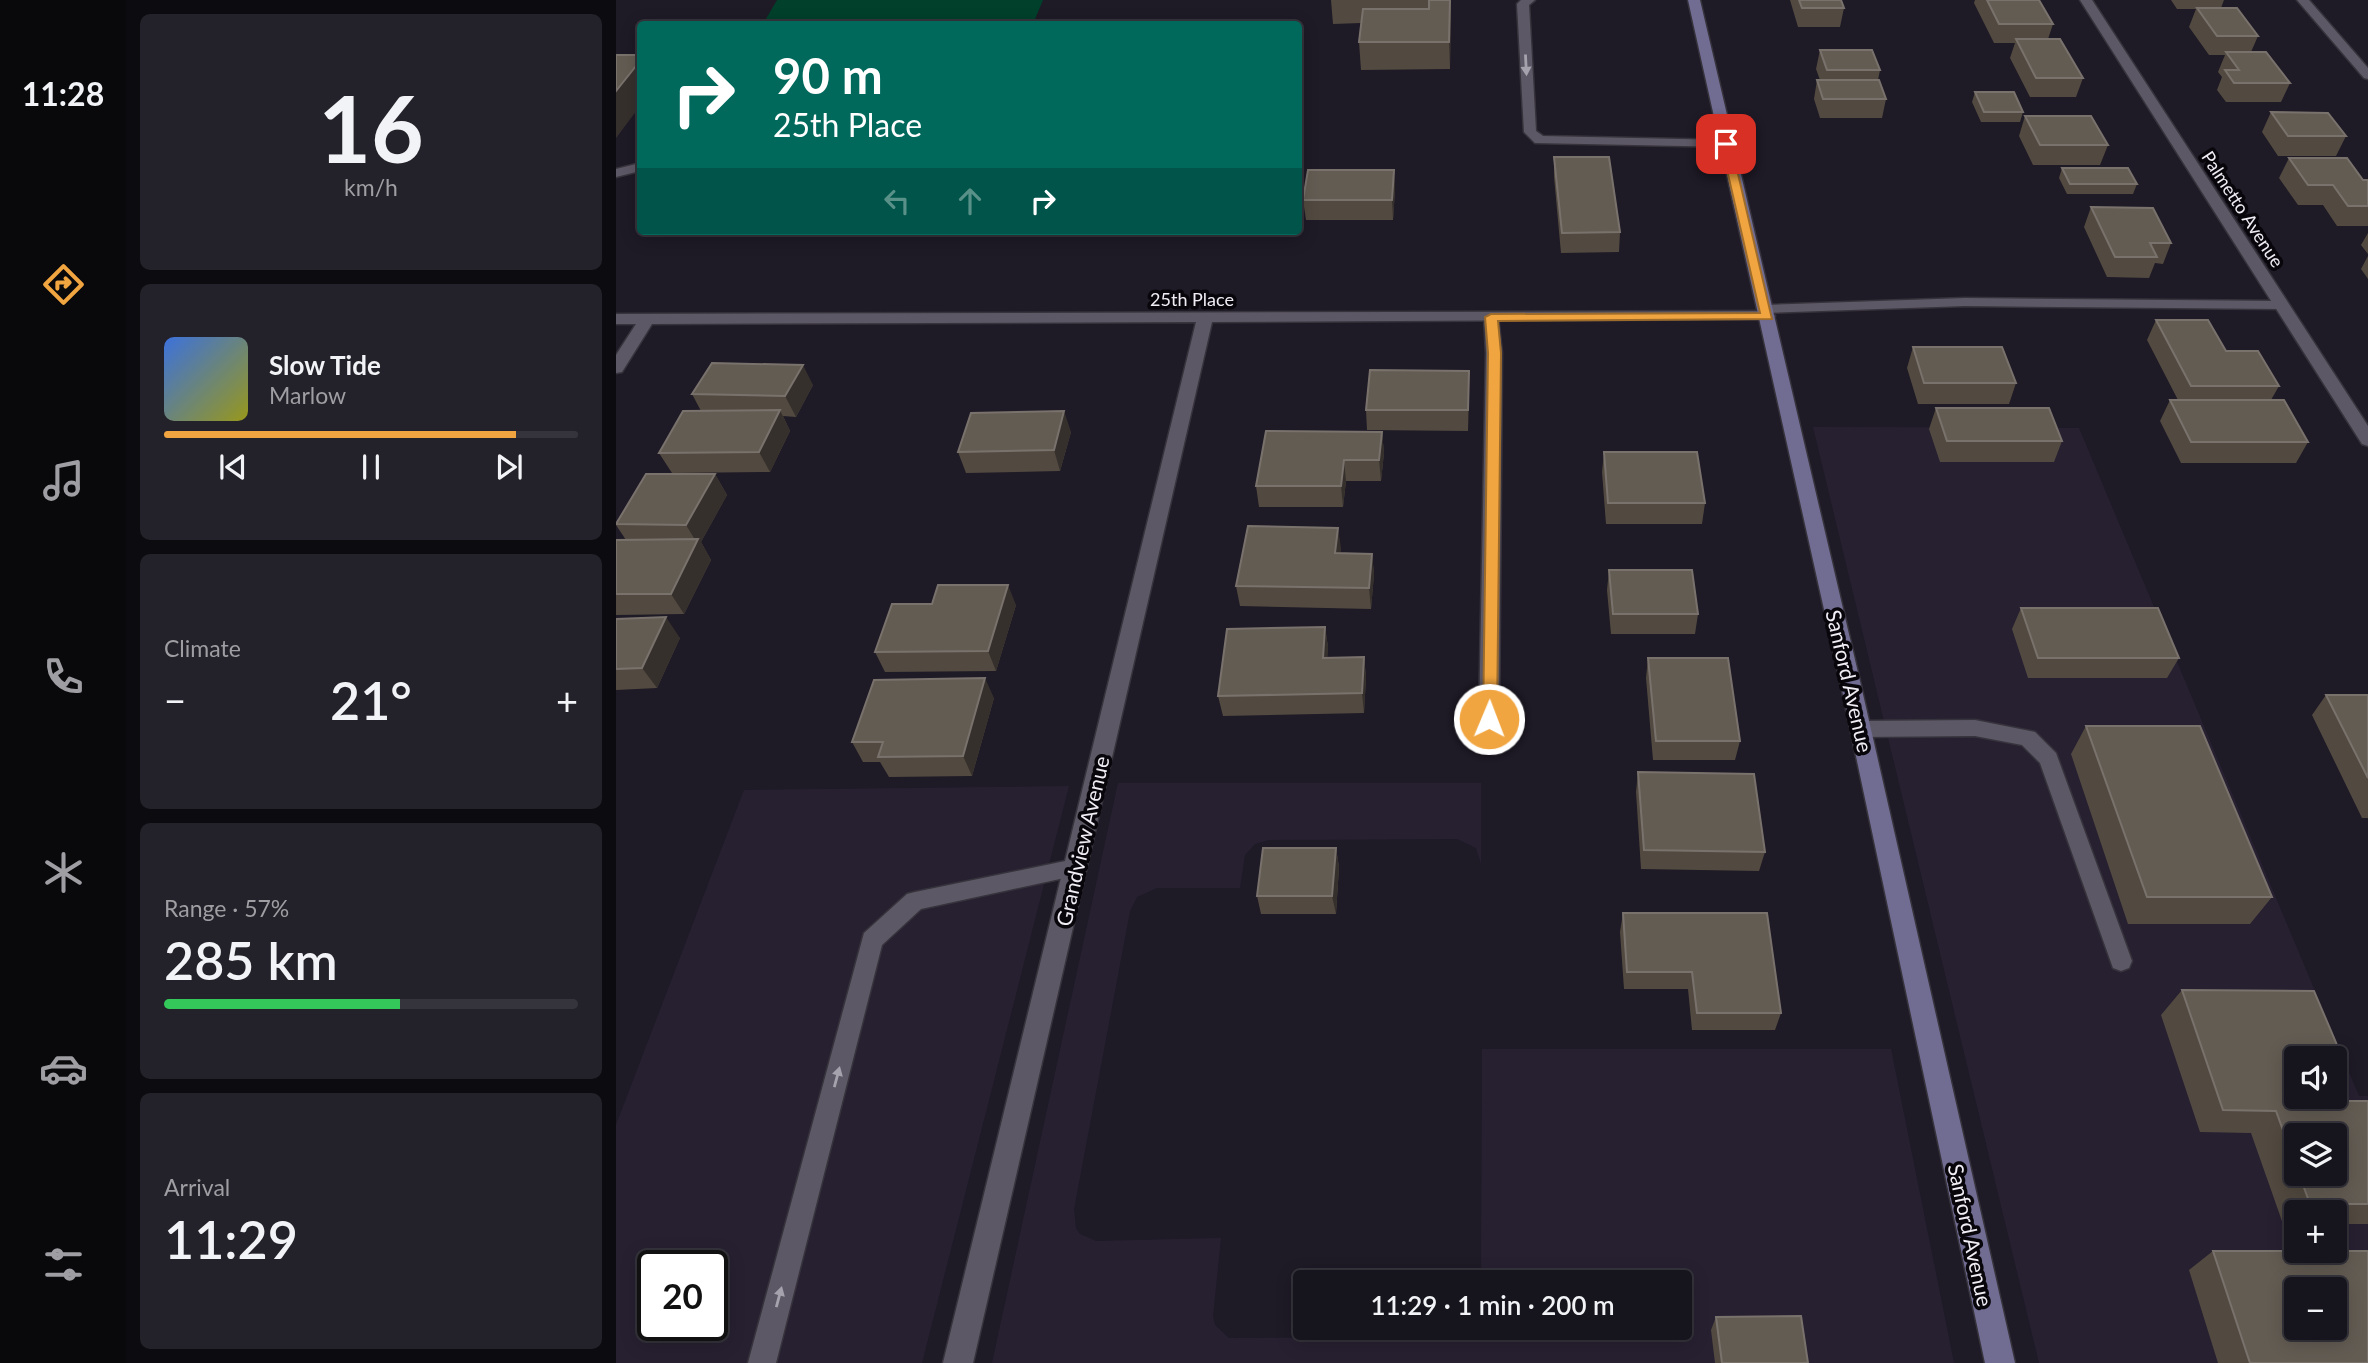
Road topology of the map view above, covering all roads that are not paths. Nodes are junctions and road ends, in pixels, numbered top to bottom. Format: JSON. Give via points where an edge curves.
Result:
{"nodes":[{"id":1,"x":1529,"y":0,"type":"edge"},
{"id":2,"x":1694,"y":0,"type":"edge"},
{"id":3,"x":2085,"y":0,"type":"edge"},
{"id":4,"x":2303,"y":0,"type":"edge"},
{"id":5,"x":2368,"y":75,"type":"edge"},
{"id":6,"x":1726,"y":144,"type":"junction"},
{"id":7,"x":637,"y":168,"type":"edge"},
{"id":8,"x":616,"y":173,"type":"edge"},
{"id":9,"x":2281,"y":305,"type":"junction"},
{"id":10,"x":1766,"y":313,"type":"junction"},
{"id":11,"x":1491,"y":317,"type":"junction"},
{"id":12,"x":648,"y":318,"type":"junction"},
{"id":13,"x":1205,"y":318,"type":"junction"},
{"id":14,"x":616,"y":319,"type":"edge"},
{"id":15,"x":616,"y":368,"type":"edge"},
{"id":16,"x":2368,"y":440,"type":"edge"},
{"id":17,"x":1489,"y":719,"type":"dead end"},
{"id":18,"x":1861,"y":729,"type":"junction"},
{"id":19,"x":1075,"y":868,"type":"junction"},
{"id":20,"x":2121,"y":961,"type":"dead end"},
{"id":21,"x":762,"y":1363,"type":"edge"},
{"id":22,"x":958,"y":1363,"type":"edge"},
{"id":23,"x":2000,"y":1363,"type":"edge"}],
"edges":[{"from":1,"to":6,"type":"lane","one_way":true,"via":[[1523,4],[1530,132],[1541,141]]},
{"from":2,"to":6,"type":"main road","name":"Sanford Avenue"},
{"from":3,"to":9,"type":"street","name":"Palmetto Avenue"},
{"from":4,"to":5,"type":"lane"},
{"from":6,"to":10,"type":"main road","name":"Sanford Avenue"},
{"from":7,"to":8,"type":"lane"},
{"from":9,"to":10,"type":"lane","via":[[1965,302]]},
{"from":9,"to":16,"type":"street","name":"Palmetto Avenue"},
{"from":10,"to":11,"type":"street","name":"25th Place"},
{"from":10,"to":18,"type":"main road","name":"Sanford Avenue"},
{"from":11,"to":13,"type":"street","name":"25th Place"},
{"from":11,"to":17,"type":"lane"},
{"from":12,"to":13,"type":"street","name":"25th Place"},
{"from":12,"to":14,"type":"street","name":"25th Place"},
{"from":12,"to":15,"type":"street"},
{"from":13,"to":19,"type":"street","name":"Grandview Avenue"},
{"from":18,"to":20,"type":"lane","via":[[1975,729],[2028,738],[2049,759]]},
{"from":18,"to":23,"type":"main road","name":"Sanford Avenue"},
{"from":21,"to":19,"type":"lane","one_way":true,"via":[[872,940],[915,901]]},
{"from":19,"to":22,"type":"street","name":"Grandview Avenue"}]}
